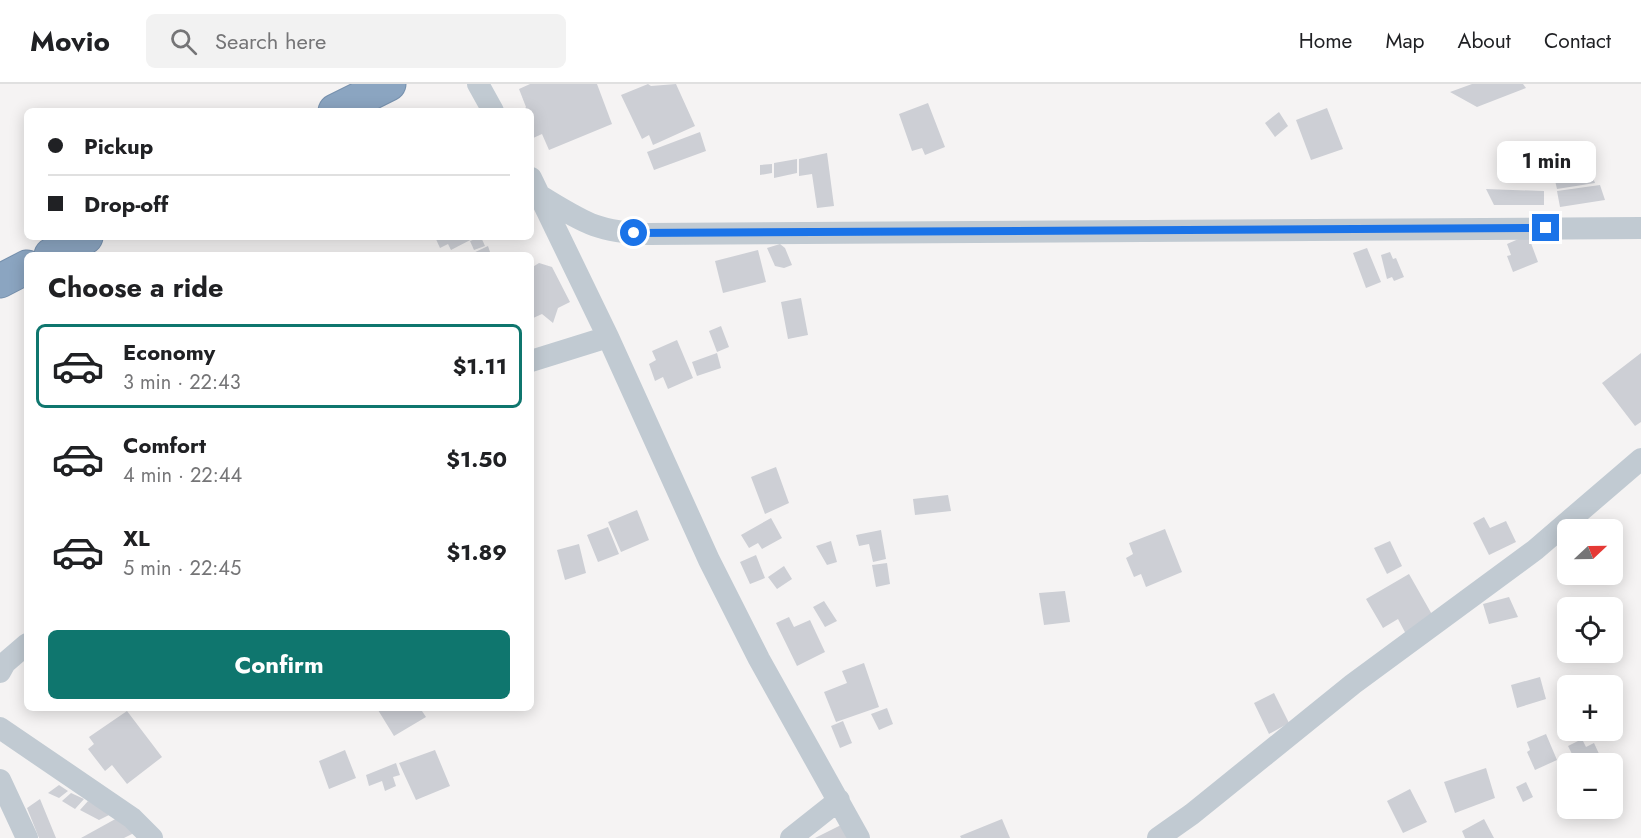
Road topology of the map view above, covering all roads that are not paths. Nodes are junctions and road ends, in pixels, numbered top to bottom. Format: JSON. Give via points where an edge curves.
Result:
{"nodes":[{"id":1,"x":389,"y":84,"type":"edge"},
{"id":2,"x":478,"y":84,"type":"edge"},
{"id":3,"x":341,"y":108,"type":"edge"},
{"id":4,"x":491,"y":108,"type":"edge"},
{"id":5,"x":534,"y":183,"type":"edge"},
{"id":6,"x":542,"y":197,"type":"junction"},
{"id":7,"x":1641,"y":228,"type":"edge"},
{"id":8,"x":80,"y":240,"type":"edge"},
{"id":9,"x":57,"y":252,"type":"edge"},
{"id":10,"x":24,"y":269,"type":"edge"},
{"id":11,"x":0,"y":281,"type":"edge"},
{"id":12,"x":608,"y":337,"type":"junction"},
{"id":13,"x":534,"y":360,"type":"edge"},
{"id":14,"x":1641,"y":459,"type":"edge"},
{"id":15,"x":24,"y":647,"type":"edge"},
{"id":16,"x":0,"y":672,"type":"edge"},
{"id":17,"x":0,"y":728,"type":"edge"},
{"id":18,"x":0,"y":780,"type":"edge"},
{"id":19,"x":839,"y":800,"type":"junction"},
{"id":20,"x":27,"y":838,"type":"edge"},
{"id":21,"x":152,"y":838,"type":"edge"},
{"id":22,"x":791,"y":838,"type":"edge"},
{"id":23,"x":859,"y":838,"type":"edge"},
{"id":24,"x":1158,"y":838,"type":"edge"}],
"edges":[{"from":1,"to":3,"type":"highway"},
{"from":2,"to":4,"type":"street"},
{"from":5,"to":6,"type":"street"},
{"from":6,"to":7,"type":"street","via":[[590,226],[648,234]]},
{"from":6,"to":12,"type":"street"},
{"from":8,"to":9,"type":"highway"},
{"from":10,"to":11,"type":"highway"},
{"from":12,"to":13,"type":"street"},
{"from":12,"to":19,"type":"street","via":[[734,610]]},
{"from":14,"to":24,"type":"street","via":[[1535,550],[1353,684]]},
{"from":15,"to":16,"type":"street"},
{"from":17,"to":21,"type":"street","via":[[132,818]]},
{"from":18,"to":20,"type":"street"},
{"from":19,"to":22,"type":"street"},
{"from":19,"to":23,"type":"street"}]}
